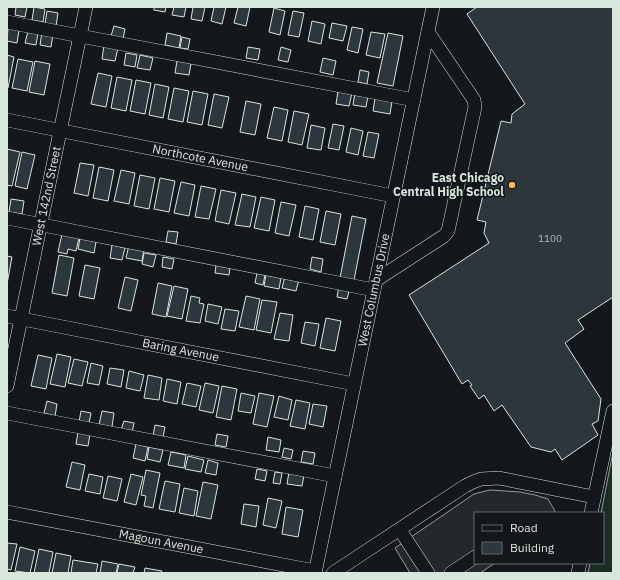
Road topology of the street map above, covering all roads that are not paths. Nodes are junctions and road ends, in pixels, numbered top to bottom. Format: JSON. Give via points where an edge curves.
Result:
{"nodes":[{"id":1,"x":86,"y":7,"type":"edge"},
{"id":2,"x":433,"y":7,"type":"edge"},
{"id":3,"x":7,"y":22,"type":"edge"},
{"id":4,"x":428,"y":32,"type":"junction"},
{"id":5,"x":80,"y":36,"type":"junction"},
{"id":6,"x":414,"y":100,"type":"junction"},
{"id":7,"x":7,"y":120,"type":"edge"},
{"id":8,"x":60,"y":130,"type":"junction"},
{"id":9,"x":393,"y":196,"type":"junction"},
{"id":10,"x":7,"y":218,"type":"edge"},
{"id":11,"x":41,"y":225,"type":"junction"},
{"id":12,"x":375,"y":285,"type":"junction"},
{"id":13,"x":7,"y":316,"type":"edge"},
{"id":14,"x":21,"y":319,"type":"junction"},
{"id":15,"x":354,"y":384,"type":"junction"},
{"id":16,"x":7,"y":386,"type":"edge"},
{"id":17,"x":613,"y":411,"type":"edge"},
{"id":18,"x":7,"y":413,"type":"edge"},
{"id":19,"x":335,"y":476,"type":"junction"},
{"id":20,"x":594,"y":497,"type":"junction"},
{"id":21,"x":7,"y":512,"type":"edge"},
{"id":22,"x":591,"y":512,"type":"edge"},
{"id":23,"x":400,"y":530,"type":"junction"},
{"id":24,"x":474,"y":558,"type":"edge"},
{"id":25,"x":315,"y":572,"type":"edge"},
{"id":26,"x":333,"y":573,"type":"edge"},
{"id":27,"x":428,"y":573,"type":"edge"},
{"id":28,"x":451,"y":573,"type":"edge"}],
"edges":[{"from":1,"to":5,"type":"street","name":"West 142nd Street"},
{"from":2,"to":4,"type":"street","name":"West Columbus Drive"},
{"from":3,"to":5,"type":"street"},
{"from":4,"to":6,"type":"street","name":"West Columbus Drive"},
{"from":4,"to":12,"type":"street","via":[[474,100],[475,107],[448,231]]},
{"from":5,"to":6,"type":"street"},
{"from":5,"to":8,"type":"street","name":"West 142nd Street"},
{"from":6,"to":9,"type":"street","name":"West Columbus Drive"},
{"from":7,"to":8,"type":"street","name":"Northcote Avenue"},
{"from":8,"to":9,"type":"street","name":"Northcote Avenue"},
{"from":8,"to":11,"type":"street","name":"West 142nd Street"},
{"from":9,"to":12,"type":"street","name":"West Columbus Drive"},
{"from":10,"to":11,"type":"street"},
{"from":11,"to":12,"type":"street"},
{"from":11,"to":14,"type":"street","name":"West 142nd Street"},
{"from":12,"to":15,"type":"street","name":"West Columbus Drive"},
{"from":13,"to":14,"type":"street","name":"Baring Avenue"},
{"from":14,"to":15,"type":"street","name":"Baring Avenue"},
{"from":14,"to":16,"type":"street","name":"West 142nd Street"},
{"from":15,"to":19,"type":"street","name":"West Columbus Drive"},
{"from":17,"to":20,"type":"street"},
{"from":18,"to":19,"type":"street"},
{"from":19,"to":25,"type":"street","name":"West Columbus Drive"},
{"from":20,"to":22,"type":"street"},
{"from":20,"to":23,"type":"street","via":[[499,478],[481,479],[465,486]]},
{"from":21,"to":25,"type":"street","name":"Magoun Avenue"},
{"from":23,"to":26,"type":"street"},
{"from":23,"to":27,"type":"street"},
{"from":24,"to":28,"type":"street"}]}
